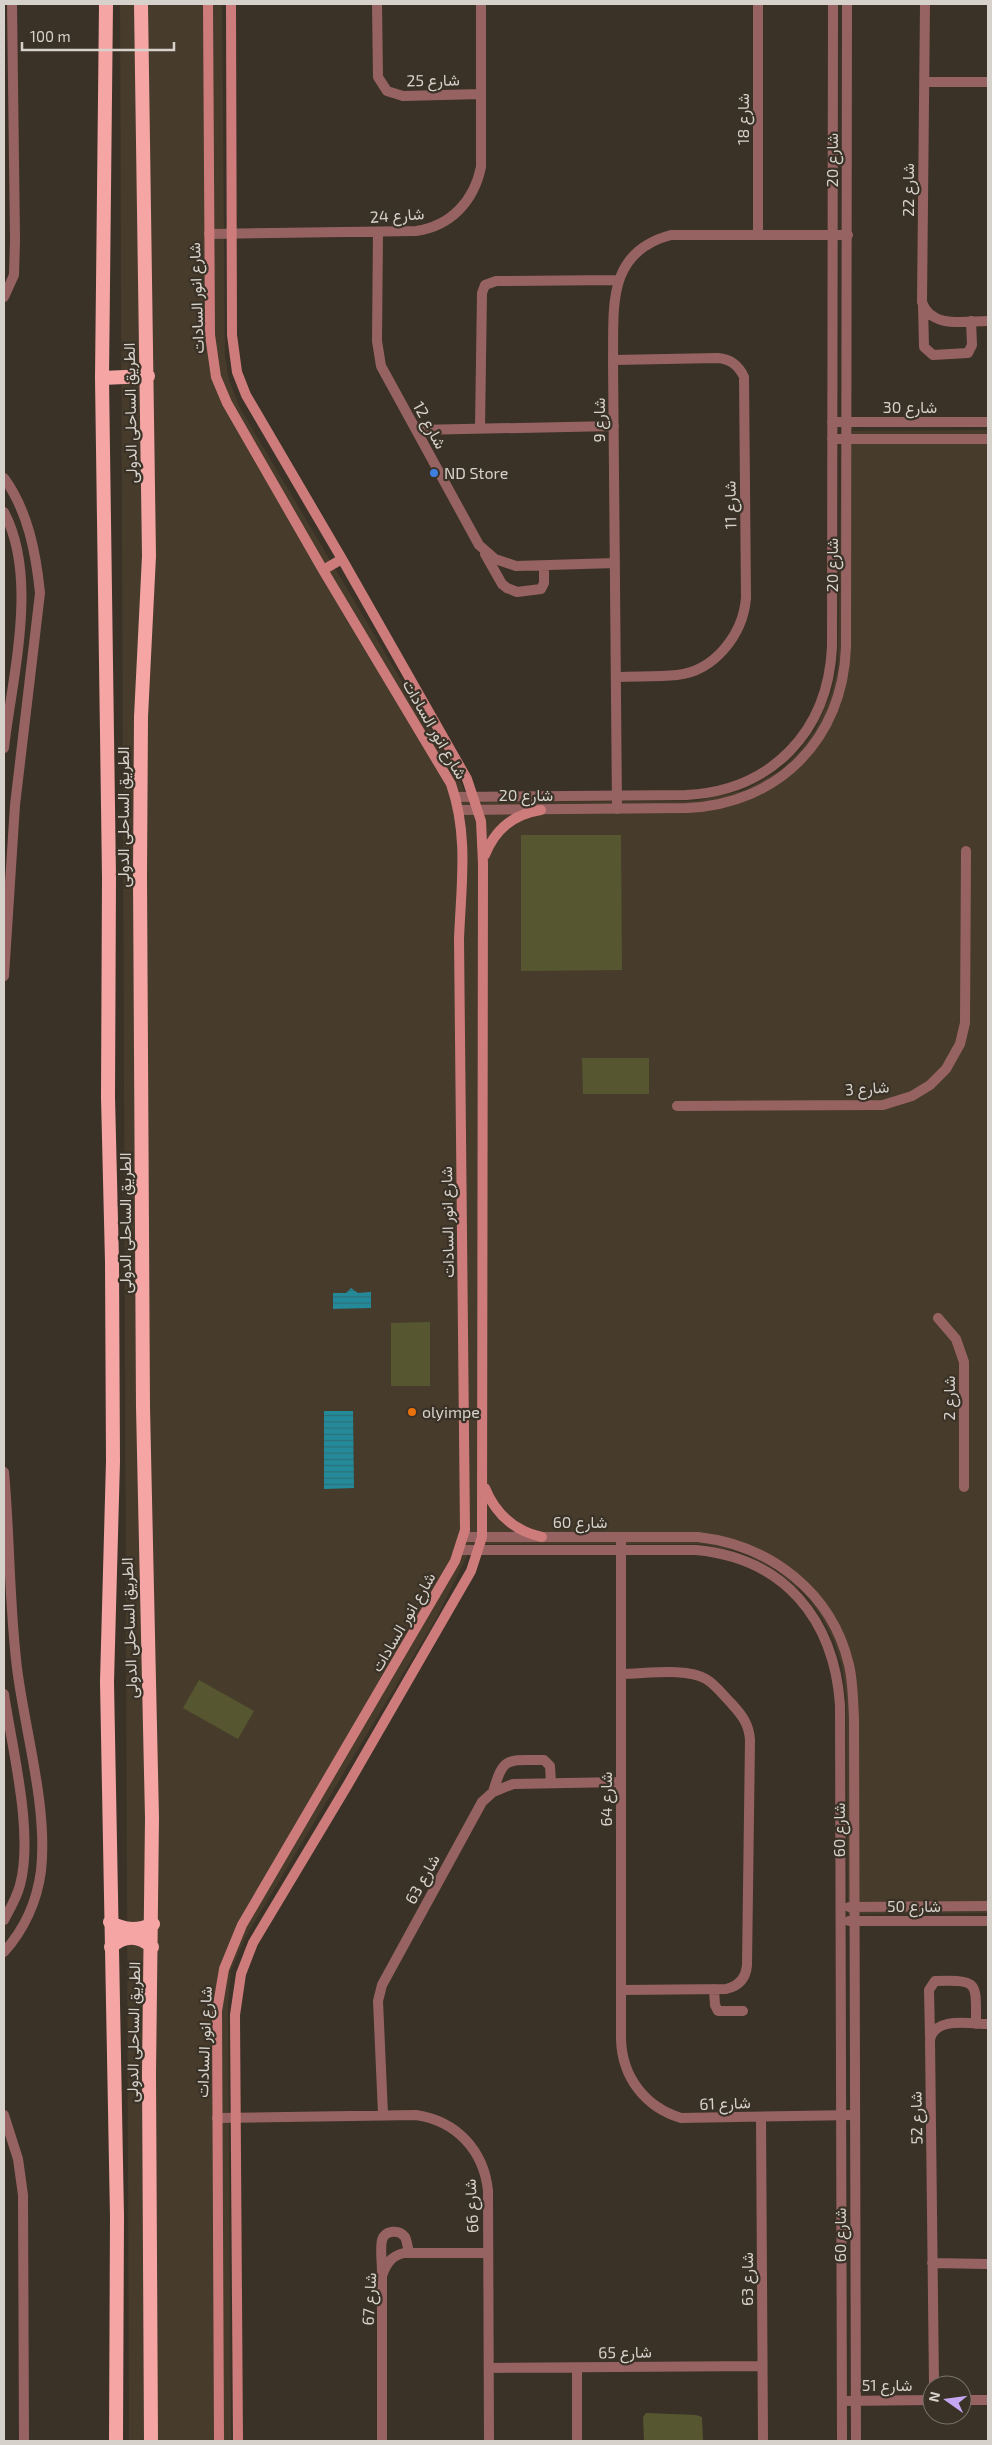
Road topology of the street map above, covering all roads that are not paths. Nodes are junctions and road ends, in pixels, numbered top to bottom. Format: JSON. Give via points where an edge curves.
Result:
{"nodes":[{"id":1,"x":12,"y":4,"type":"edge"},
{"id":2,"x":106,"y":4,"type":"edge"},
{"id":3,"x":140,"y":4,"type":"edge"},
{"id":4,"x":208,"y":4,"type":"edge"},
{"id":5,"x":231,"y":4,"type":"edge"},
{"id":6,"x":377,"y":4,"type":"edge"},
{"id":7,"x":481,"y":4,"type":"edge"},
{"id":8,"x":758,"y":4,"type":"edge"},
{"id":9,"x":833,"y":4,"type":"edge"},
{"id":10,"x":847,"y":4,"type":"edge"},
{"id":11,"x":925,"y":4,"type":"edge"},
{"id":12,"x":8,"y":38,"type":"edge"},
{"id":13,"x":924,"y":82,"type":"junction"},
{"id":14,"x":988,"y":82,"type":"edge"},
{"id":15,"x":481,"y":94,"type":"junction"},
{"id":16,"x":378,"y":232,"type":"junction"},
{"id":17,"x":209,"y":234,"type":"junction"},
{"id":18,"x":231,"y":234,"type":"junction"},
{"id":19,"x":758,"y":235,"type":"junction"},
{"id":20,"x":833,"y":235,"type":"junction"},
{"id":21,"x":848,"y":235,"type":"junction"},
{"id":22,"x":618,"y":280,"type":"junction"},
{"id":23,"x":4,"y":297,"type":"edge"},
{"id":24,"x":922,"y":302,"type":"junction"},
{"id":25,"x":988,"y":321,"type":"edge"},
{"id":26,"x":971,"y":322,"type":"junction"},
{"id":27,"x":613,"y":360,"type":"junction"},
{"id":28,"x":148,"y":376,"type":"junction"},
{"id":29,"x":102,"y":378,"type":"junction"},
{"id":30,"x":832,"y":422,"type":"junction"},
{"id":31,"x":848,"y":422,"type":"junction"},
{"id":32,"x":988,"y":422,"type":"edge"},
{"id":33,"x":614,"y":426,"type":"junction"},
{"id":34,"x":480,"y":428,"type":"junction"},
{"id":35,"x":416,"y":430,"type":"junction"},
{"id":36,"x":832,"y":439,"type":"junction"},
{"id":37,"x":848,"y":439,"type":"junction"},
{"id":38,"x":988,"y":439,"type":"edge"},
{"id":39,"x":4,"y":478,"type":"edge"},
{"id":40,"x":4,"y":512,"type":"edge"},
{"id":41,"x":479,"y":545,"type":"junction"},
{"id":42,"x":342,"y":559,"type":"junction"},
{"id":43,"x":615,"y":563,"type":"junction"},
{"id":44,"x":544,"y":566,"type":"junction"},
{"id":45,"x":323,"y":570,"type":"junction"},
{"id":46,"x":616,"y":677,"type":"junction"},
{"id":47,"x":4,"y":748,"type":"edge"},
{"id":48,"x":616,"y":796,"type":"junction"},
{"id":49,"x":456,"y":797,"type":"junction"},
{"id":50,"x":474,"y":797,"type":"junction"},
{"id":51,"x":617,"y":809,"type":"junction"},
{"id":52,"x":459,"y":810,"type":"junction"},
{"id":53,"x":478,"y":810,"type":"junction"},
{"id":54,"x":541,"y":810,"type":"junction"},
{"id":55,"x":966,"y":851,"type":"dead end"},
{"id":56,"x":483,"y":864,"type":"junction"},
{"id":57,"x":4,"y":976,"type":"edge"},
{"id":58,"x":677,"y":1106,"type":"dead end"},
{"id":59,"x":938,"y":1318,"type":"dead end"},
{"id":60,"x":4,"y":1472,"type":"edge"},
{"id":61,"x":483,"y":1478,"type":"junction"},
{"id":62,"x":964,"y":1486,"type":"dead end"},
{"id":63,"x":464,"y":1537,"type":"junction"},
{"id":64,"x":482,"y":1537,"type":"junction"},
{"id":65,"x":542,"y":1537,"type":"junction"},
{"id":66,"x":621,"y":1537,"type":"junction"},
{"id":67,"x":460,"y":1550,"type":"junction"},
{"id":68,"x":479,"y":1550,"type":"junction"},
{"id":69,"x":621,"y":1550,"type":"junction"},
{"id":70,"x":621,"y":1674,"type":"junction"},
{"id":71,"x":4,"y":1694,"type":"edge"},
{"id":72,"x":331,"y":1776,"type":"junction"},
{"id":73,"x":621,"y":1782,"type":"junction"},
{"id":74,"x":551,"y":1783,"type":"junction"},
{"id":75,"x":347,"y":1786,"type":"junction"},
{"id":76,"x":493,"y":1792,"type":"junction"},
{"id":77,"x":988,"y":1906,"type":"edge"},
{"id":78,"x":841,"y":1907,"type":"junction"},
{"id":79,"x":854,"y":1907,"type":"junction"},
{"id":80,"x":4,"y":1920,"type":"edge"},
{"id":81,"x":841,"y":1921,"type":"junction"},
{"id":82,"x":854,"y":1921,"type":"junction"},
{"id":83,"x":988,"y":1921,"type":"edge"},
{"id":84,"x":110,"y":1922,"type":"junction"},
{"id":85,"x":153,"y":1924,"type":"junction"},
{"id":86,"x":111,"y":1947,"type":"junction"},
{"id":87,"x":152,"y":1947,"type":"junction"},
{"id":88,"x":4,"y":1952,"type":"edge"},
{"id":89,"x":714,"y":1989,"type":"junction"},
{"id":90,"x":621,"y":1990,"type":"junction"},
{"id":91,"x":743,"y":2011,"type":"dead end"},
{"id":92,"x":976,"y":2024,"type":"junction"},
{"id":93,"x":988,"y":2024,"type":"edge"},
{"id":94,"x":930,"y":2040,"type":"junction"},
{"id":95,"x":624,"y":2061,"type":"joint"},
{"id":96,"x":383,"y":2114,"type":"junction"},
{"id":97,"x":4,"y":2115,"type":"edge"},
{"id":98,"x":841,"y":2115,"type":"junction"},
{"id":99,"x":855,"y":2115,"type":"junction"},
{"id":100,"x":237,"y":2117,"type":"junction"},
{"id":101,"x":761,"y":2117,"type":"junction"},
{"id":102,"x":218,"y":2118,"type":"junction"},
{"id":103,"x":409,"y":2253,"type":"junction"},
{"id":104,"x":488,"y":2253,"type":"junction"},
{"id":105,"x":932,"y":2263,"type":"junction"},
{"id":106,"x":988,"y":2264,"type":"edge"},
{"id":107,"x":382,"y":2276,"type":"junction"},
{"id":108,"x":762,"y":2366,"type":"junction"},
{"id":109,"x":489,"y":2368,"type":"junction"},
{"id":110,"x":577,"y":2368,"type":"junction"},
{"id":111,"x":934,"y":2375,"type":"edge"},
{"id":112,"x":922,"y":2400,"type":"edge"},
{"id":113,"x":972,"y":2400,"type":"edge"},
{"id":114,"x":988,"y":2400,"type":"edge"},
{"id":115,"x":842,"y":2401,"type":"junction"},
{"id":116,"x":856,"y":2401,"type":"junction"},
{"id":117,"x":24,"y":2441,"type":"edge"},
{"id":118,"x":116,"y":2441,"type":"edge"},
{"id":119,"x":151,"y":2441,"type":"edge"},
{"id":120,"x":219,"y":2441,"type":"edge"},
{"id":121,"x":238,"y":2441,"type":"edge"},
{"id":122,"x":382,"y":2441,"type":"edge"},
{"id":123,"x":489,"y":2441,"type":"edge"},
{"id":124,"x":577,"y":2441,"type":"edge"},
{"id":125,"x":763,"y":2441,"type":"edge"},
{"id":126,"x":842,"y":2441,"type":"edge"},
{"id":127,"x":856,"y":2441,"type":"edge"}],
"edges":[{"from":1,"to":12,"type":"street"},
{"from":2,"to":29,"type":"highway","name":"الطريق الساحلى الدولى"},
{"from":3,"to":28,"type":"highway","name":"الطريق الساحلى الدولى"},
{"from":4,"to":17,"type":"main road","name":"شارع انور السادات"},
{"from":5,"to":18,"type":"main road","name":"شارع انور السادات"},
{"from":6,"to":15,"type":"street","name":"شارع 25","via":[[378,77],[387,91],[403,96]]},
{"from":7,"to":15,"type":"street","name":"شارع 24"},
{"from":8,"to":19,"type":"street","name":"شارع 18"},
{"from":9,"to":20,"type":"street","name":"شارع 20"},
{"from":10,"to":21,"type":"street","name":"شارع 20"},
{"from":11,"to":13,"type":"street","name":"شارع 22"},
{"from":12,"to":23,"type":"street","via":[[14,274]]},
{"from":13,"to":14,"type":"street"},
{"from":13,"to":24,"type":"street","name":"شارع 22"},
{"from":15,"to":16,"type":"street","name":"شارع 24","via":[[481,167],[477,183],[465,204],[447,221],[432,228]]},
{"from":16,"to":18,"type":"street","name":"شارع 24"},
{"from":16,"to":35,"type":"street","name":"شارع 12","via":[[378,358]]},
{"from":17,"to":18,"type":"street","name":"شارع 24"},
{"from":17,"to":45,"type":"main road","name":"شارع انور السادات","via":[[210,335],[216,376],[227,402]]},
{"from":18,"to":42,"type":"main road","name":"شارع انور السادات","via":[[232,335],[239,378],[252,406]]},
{"from":19,"to":20,"type":"street","name":"شارع 9"},
{"from":19,"to":22,"type":"street","name":"شارع 9","via":[[679,234],[662,238],[633,256]]},
{"from":20,"to":21,"type":"street","name":"شارع 9"},
{"from":20,"to":30,"type":"street","name":"شارع 20"},
{"from":21,"to":31,"type":"street","name":"شارع 20"},
{"from":22,"to":27,"type":"street","name":"شارع 9","via":[[614,299]]},
{"from":22,"to":34,"type":"street","via":[[496,281],[485,286],[482,293]]},
{"from":24,"to":26,"type":"street","via":[[927,312],[939,320]]},
{"from":24,"to":26,"type":"street","name":"شارع 22","via":[[924,346],[931,354],[968,354],[972,345]]},
{"from":25,"to":26,"type":"street"},
{"from":27,"to":33,"type":"street","name":"شارع 9"},
{"from":27,"to":46,"type":"street","name":"شارع 11","via":[[718,358],[729,360],[744,377],[746,598],[741,622],[720,654],[705,665],[678,675]]},
{"from":28,"to":29,"type":"highway"},
{"from":28,"to":85,"type":"highway","name":"الطريق الساحلى الدولى","via":[[148,576],[141,717],[140,876],[143,1407]]},
{"from":29,"to":84,"type":"highway","name":"الطريق الساحلى الدولى","via":[[112,1262],[112,1498],[107,1682]]},
{"from":30,"to":31,"type":"street","name":"شارع 30"},
{"from":30,"to":36,"type":"street","name":"شارع 20"},
{"from":31,"to":32,"type":"street","name":"شارع 30"},
{"from":31,"to":37,"type":"street","name":"شارع 20"},
{"from":33,"to":34,"type":"street"},
{"from":33,"to":43,"type":"street","name":"شارع 9"},
{"from":34,"to":35,"type":"street"},
{"from":35,"to":41,"type":"street","name":"شارع 12"},
{"from":36,"to":37,"type":"street","name":"شارع 30"},
{"from":36,"to":48,"type":"street","name":"شارع 20","via":[[831,660],[822,699],[811,724],[784,757],[762,774],[740,785],[700,795]]},
{"from":37,"to":38,"type":"street","name":"شارع 30"},
{"from":37,"to":51,"type":"street","name":"شارع 20","via":[[846,660],[838,698],[822,732],[791,769],[746,797],[703,808]]},
{"from":39,"to":57,"type":"street","via":[[23,512],[40,593],[15,805]]},
{"from":40,"to":47,"type":"street","via":[[16,544],[22,593]]},
{"from":41,"to":44,"type":"street","name":"شارع 12","via":[[489,555],[509,565]]},
{"from":41,"to":44,"type":"street","via":[[502,584],[510,590],[541,589]]},
{"from":42,"to":45,"type":"main road"},
{"from":42,"to":50,"type":"main road","name":"شارع انور السادات"},
{"from":43,"to":44,"type":"street","name":"شارع 12"},
{"from":43,"to":46,"type":"street","name":"شارع 9"},
{"from":45,"to":49,"type":"main road","name":"شارع انور السادات","via":[[444,771]]},
{"from":46,"to":48,"type":"street","name":"شارع 9"},
{"from":48,"to":50,"type":"street","name":"شارع 20"},
{"from":48,"to":51,"type":"street","name":"شارع 9"},
{"from":49,"to":50,"type":"street","name":"شارع 20"},
{"from":49,"to":52,"type":"main road","name":"شارع انور السادات"},
{"from":50,"to":53,"type":"main road","name":"شارع انور السادات"},
{"from":51,"to":54,"type":"street","name":"شارع 20"},
{"from":52,"to":53,"type":"street","name":"شارع 20"},
{"from":52,"to":63,"type":"main road","name":"شارع انور السادات","via":[[464,850],[459,940]]},
{"from":53,"to":54,"type":"street","name":"شارع 20"},
{"from":53,"to":56,"type":"main road","name":"شارع انور السادات"},
{"from":54,"to":56,"type":"main road","via":[[523,814],[507,824],[494,838]]},
{"from":55,"to":58,"type":"street","name":"شارع 3","via":[[965,1023],[956,1053],[935,1081],[912,1096],[883,1105]]},
{"from":56,"to":61,"type":"main road","name":"شارع انور السادات"},
{"from":59,"to":62,"type":"street","name":"شارع 2","via":[[956,1339],[964,1362]]},
{"from":60,"to":88,"type":"street","via":[[16,1658],[36,1783],[41,1870],[24,1925]]},
{"from":61,"to":64,"type":"main road","name":"شارع انور السادات"},
{"from":61,"to":65,"type":"main road","via":[[489,1497],[500,1514],[524,1532]]},
{"from":63,"to":64,"type":"street","name":"شارع 60"},
{"from":63,"to":67,"type":"main road","name":"شارع انور السادات"},
{"from":64,"to":65,"type":"street","name":"شارع 60"},
{"from":64,"to":68,"type":"main road","name":"شارع انور السادات"},
{"from":65,"to":66,"type":"street","name":"شارع 60"},
{"from":66,"to":69,"type":"street","name":"شارع 64"},
{"from":66,"to":79,"type":"street","name":"شارع 60","via":[[698,1537],[724,1540],[749,1548],[794,1576],[829,1616],[845,1652],[853,1692]]},
{"from":67,"to":68,"type":"street","name":"شارع 60"},
{"from":67,"to":72,"type":"main road","name":"شارع انور السادات"},
{"from":68,"to":69,"type":"street","name":"شارع 60"},
{"from":68,"to":75,"type":"main road","name":"شارع انور السادات","via":[[471,1572]]},
{"from":69,"to":70,"type":"street","name":"شارع 64"},
{"from":69,"to":78,"type":"street","name":"شارع 60","via":[[696,1550],[735,1557],[784,1584],[816,1621],[832,1656],[840,1693]]},
{"from":70,"to":73,"type":"street","name":"شارع 64"},
{"from":70,"to":89,"type":"street","via":[[686,1673],[701,1676],[714,1684],[742,1714],[748,1726],[747,1971],[736,1985]]},
{"from":71,"to":80,"type":"street","via":[[19,1785],[24,1850],[20,1886]]},
{"from":72,"to":75,"type":"main road"},
{"from":72,"to":102,"type":"main road","name":"شارع انور السادات","via":[[242,1925],[227,1958],[217,2010]]},
{"from":73,"to":74,"type":"street","name":"شارع 63"},
{"from":73,"to":90,"type":"street","name":"شارع 64"},
{"from":74,"to":76,"type":"street","name":"شارع 63","via":[[513,1784]]},
{"from":74,"to":76,"type":"street","via":[[550,1766],[544,1760],[511,1761],[500,1769]]},
{"from":75,"to":100,"type":"main road","name":"شارع انور السادات","via":[[260,1930],[244,1965],[235,2015]]},
{"from":76,"to":96,"type":"street","name":"شارع 63","via":[[477,1809],[382,1985],[378,2001]]},
{"from":77,"to":79,"type":"street","name":"شارع 50"},
{"from":78,"to":79,"type":"street","name":"شارع 50"},
{"from":78,"to":81,"type":"street","name":"شارع 60"},
{"from":79,"to":82,"type":"street","name":"شارع 60"},
{"from":81,"to":82,"type":"street","name":"شارع 50"},
{"from":81,"to":98,"type":"street","name":"شارع 60"},
{"from":82,"to":83,"type":"street","name":"شارع 50"},
{"from":82,"to":99,"type":"street","name":"شارع 60"},
{"from":84,"to":85,"type":"highway","via":[[134,1930]]},
{"from":84,"to":86,"type":"highway","name":"الطريق الساحلى الدولى"},
{"from":85,"to":87,"type":"highway","name":"الطريق الساحلى الدولى"},
{"from":86,"to":87,"type":"highway","via":[[122,1939],[135,1937]]},
{"from":86,"to":118,"type":"highway","name":"الطريق الساحلى الدولى","via":[[117,2263]]},
{"from":87,"to":119,"type":"highway","name":"الطريق الساحلى الدولى"},
{"from":89,"to":90,"type":"street"},
{"from":89,"to":91,"type":"street","via":[[714,2006],[718,2011]]},
{"from":90,"to":95,"type":"street","name":"شارع 64"},
{"from":92,"to":93,"type":"street"},
{"from":92,"to":94,"type":"street","via":[[940,2025]]},
{"from":92,"to":94,"type":"street","name":"شارع 52","via":[[976,1993],[972,1984],[964,1980],[935,1981],[929,1990]]},
{"from":94,"to":105,"type":"street","name":"شارع 52"},
{"from":95,"to":101,"type":"street","name":"شارع 61","via":[[640,2092],[652,2104],[673,2115],[689,2119]]},
{"from":96,"to":100,"type":"street","name":"شارع 66"},
{"from":96,"to":104,"type":"street","name":"شارع 66","via":[[433,2118],[457,2130],[474,2149],[488,2184]]},
{"from":97,"to":117,"type":"street","via":[[18,2159],[23,2195]]},
{"from":98,"to":99,"type":"street","name":"شارع 61"},
{"from":98,"to":101,"type":"street","name":"شارع 61"},
{"from":98,"to":115,"type":"street","name":"شارع 60"},
{"from":99,"to":116,"type":"street","name":"شارع 60"},
{"from":100,"to":102,"type":"street","name":"شارع 66"},
{"from":100,"to":121,"type":"main road","name":"شارع انور السادات"},
{"from":101,"to":108,"type":"street","name":"شارع 63"},
{"from":102,"to":120,"type":"main road","name":"شارع انور السادات"},
{"from":103,"to":104,"type":"street","name":"شارع 67"},
{"from":103,"to":107,"type":"street","name":"شارع 67","via":[[391,2259]]},
{"from":103,"to":107,"type":"street","via":[[402,2234],[395,2231],[387,2234],[382,2240]]},
{"from":104,"to":109,"type":"street","name":"شارع 66"},
{"from":105,"to":106,"type":"street"},
{"from":105,"to":111,"type":"street","name":"شارع 52"},
{"from":107,"to":122,"type":"street","name":"شارع 67"},
{"from":108,"to":110,"type":"street","name":"شارع 65"},
{"from":108,"to":125,"type":"street","name":"شارع 63"},
{"from":109,"to":110,"type":"street","name":"شارع 65"},
{"from":109,"to":123,"type":"street","name":"شارع 66"},
{"from":110,"to":124,"type":"street"},
{"from":112,"to":116,"type":"street","name":"شارع 51"},
{"from":113,"to":114,"type":"street"},
{"from":115,"to":116,"type":"street","name":"شارع 51"},
{"from":115,"to":126,"type":"street","name":"شارع 60"},
{"from":116,"to":127,"type":"street","name":"شارع 60"}]}
